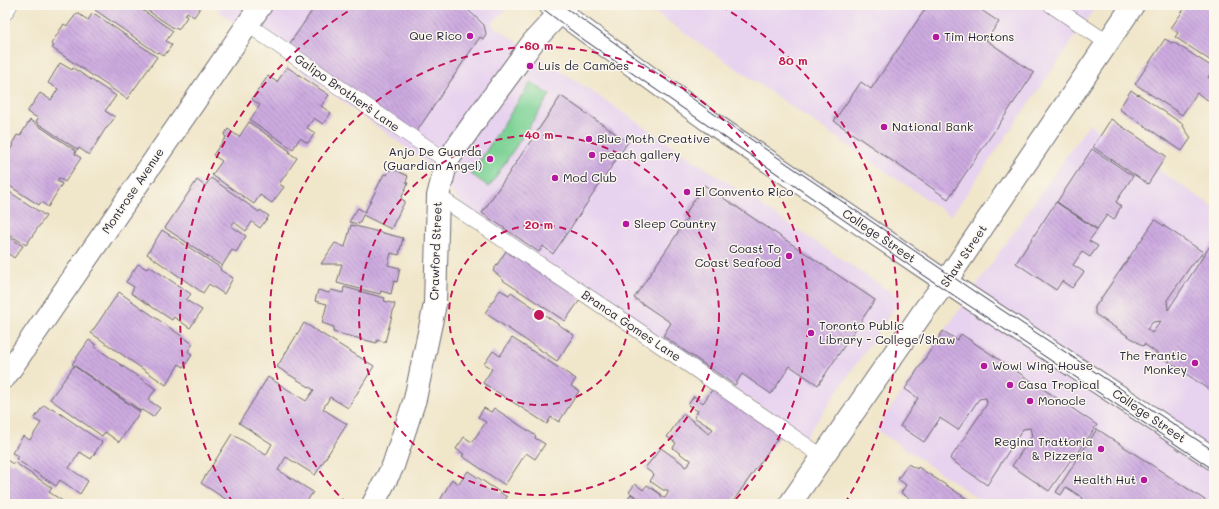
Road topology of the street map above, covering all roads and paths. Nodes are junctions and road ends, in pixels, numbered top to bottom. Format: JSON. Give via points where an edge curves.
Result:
{"nodes":[{"id":1,"x":10,"y":5,"type":"edge"},
{"id":2,"x":1051,"y":5,"type":"edge"},
{"id":3,"x":1133,"y":5,"type":"edge"},
{"id":4,"x":559,"y":8,"type":"edge"},
{"id":5,"x":254,"y":11,"type":"edge"},
{"id":6,"x":5,"y":13,"type":"edge"},
{"id":7,"x":1108,"y":43,"type":"junction"},
{"id":8,"x":447,"y":162,"type":"junction"},
{"id":9,"x":438,"y":196,"type":"junction"},
{"id":10,"x":946,"y":282,"type":"junction"},
{"id":11,"x":5,"y":377,"type":"edge"},
{"id":12,"x":823,"y":457,"type":"junction"},
{"id":13,"x":1214,"y":459,"type":"edge"},
{"id":14,"x":373,"y":504,"type":"edge"},
{"id":15,"x":790,"y":504,"type":"edge"}],
"edges":[{"from":1,"to":6,"type":"lane"},
{"from":2,"to":7,"type":"lane"},
{"from":3,"to":7,"type":"street","name":"Shaw Street"},
{"from":4,"to":8,"type":"street","name":"Crawford Street"},
{"from":4,"to":10,"type":"street","name":"College Street","via":[[709,121]]},
{"from":5,"to":8,"type":"lane","name":"Galipo Brothers Lane"},
{"from":5,"to":11,"type":"street","name":"Montrose Avenue"},
{"from":7,"to":10,"type":"street","name":"Shaw Street"},
{"from":8,"to":9,"type":"street","name":"Crawford Street"},
{"from":9,"to":12,"type":"lane","name":"Branca Gomes Lane"},
{"from":9,"to":14,"type":"street","name":"Crawford Street","via":[[435,304],[415,399],[393,466]]},
{"from":10,"to":12,"type":"street","name":"Shaw Street"},
{"from":10,"to":13,"type":"street","name":"College Street"},
{"from":12,"to":15,"type":"street","name":"Shaw Street"}]}
